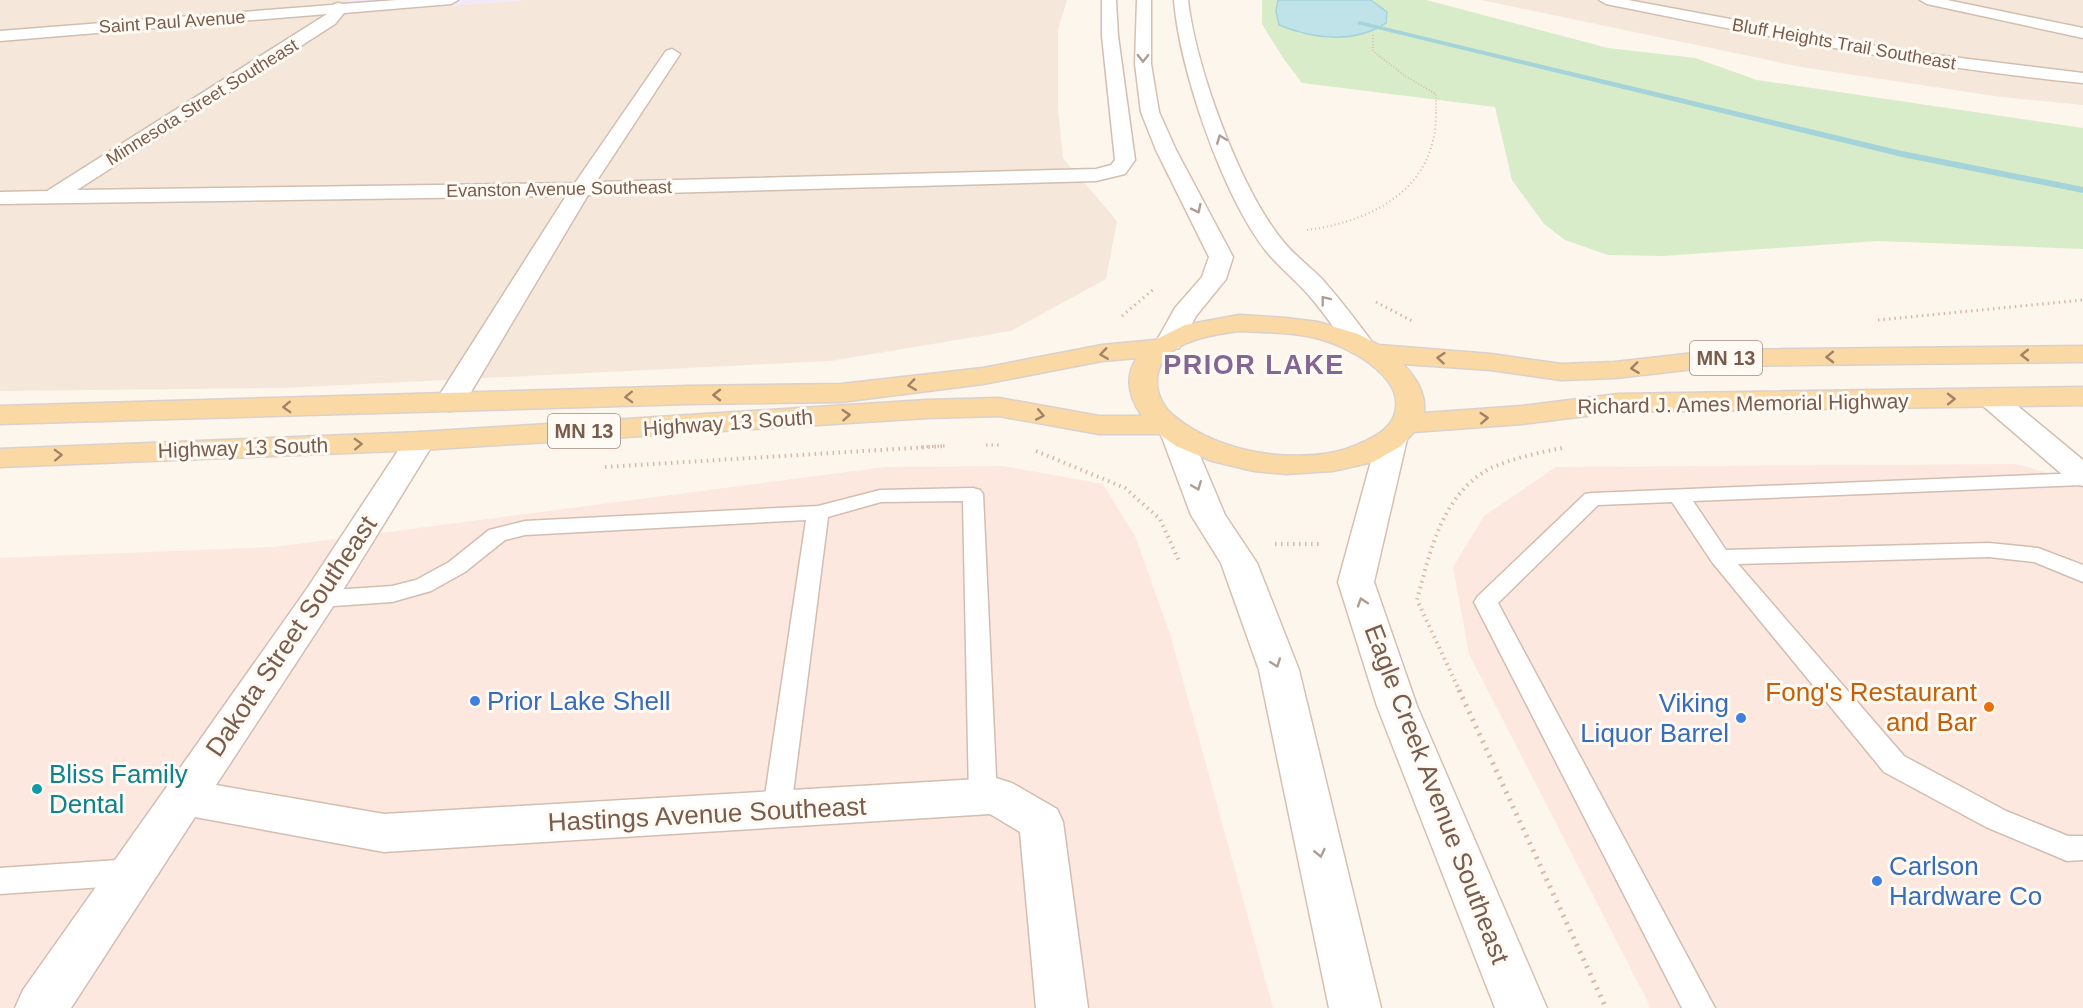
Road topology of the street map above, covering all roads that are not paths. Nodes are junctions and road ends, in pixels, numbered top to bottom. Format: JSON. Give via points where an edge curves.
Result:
{"nodes":[{"id":1,"x":451,"y":0,"type":"edge"},
{"id":2,"x":1109,"y":0,"type":"edge"},
{"id":3,"x":1144,"y":0,"type":"edge"},
{"id":4,"x":1181,"y":0,"type":"edge"},
{"id":5,"x":1606,"y":0,"type":"edge"},
{"id":6,"x":1927,"y":0,"type":"edge"},
{"id":7,"x":416,"y":2,"type":"edge"},
{"id":8,"x":336,"y":5,"type":"edge"},
{"id":9,"x":2083,"y":33,"type":"edge"},
{"id":10,"x":0,"y":36,"type":"edge"},
{"id":11,"x":672,"y":54,"type":"dead end"},
{"id":12,"x":2083,"y":78,"type":"edge"},
{"id":13,"x":582,"y":189,"type":"junction"},
{"id":14,"x":52,"y":196,"type":"junction"},
{"id":15,"x":0,"y":198,"type":"edge"},
{"id":16,"x":1165,"y":344,"type":"junction"},
{"id":17,"x":1366,"y":350,"type":"junction"},
{"id":18,"x":2083,"y":354,"type":"edge"},
{"id":19,"x":2083,"y":396,"type":"edge"},
{"id":20,"x":1992,"y":399,"type":"junction"},
{"id":21,"x":450,"y":402,"type":"junction"},
{"id":22,"x":0,"y":415,"type":"edge"},
{"id":23,"x":1171,"y":428,"type":"junction"},
{"id":24,"x":1398,"y":431,"type":"junction"},
{"id":25,"x":420,"y":441,"type":"junction"},
{"id":26,"x":0,"y":458,"type":"edge"},
{"id":27,"x":2083,"y":478,"type":"edge"},
{"id":28,"x":1678,"y":495,"type":"junction"},
{"id":29,"x":818,"y":513,"type":"junction"},
{"id":30,"x":1719,"y":557,"type":"junction"},
{"id":31,"x":2083,"y":574,"type":"edge"},
{"id":32,"x":319,"y":599,"type":"junction"},
{"id":33,"x":183,"y":797,"type":"junction"},
{"id":34,"x":983,"y":798,"type":"junction"},
{"id":35,"x":777,"y":809,"type":"junction"},
{"id":36,"x":2083,"y":848,"type":"edge"},
{"id":37,"x":132,"y":872,"type":"junction"},
{"id":38,"x":0,"y":881,"type":"edge"},
{"id":39,"x":40,"y":1008,"type":"edge"},
{"id":40,"x":1062,"y":1008,"type":"edge"},
{"id":41,"x":1355,"y":1008,"type":"edge"},
{"id":42,"x":1521,"y":1008,"type":"edge"},
{"id":43,"x":1699,"y":1008,"type":"edge"}],
"edges":[{"from":1,"to":7,"type":"street","name":"Saint Paul Avenue"},
{"from":2,"to":13,"type":"street","name":"Evanston Avenue Southeast","via":[[1125,160],[1118,170],[1096,176]]},
{"from":3,"to":16,"type":"street","one_way":true,"via":[[1143,63],[1150,112],[1221,257],[1214,279],[1184,313]]},
{"from":17,"to":4,"type":"street","one_way":true,"via":[[1314,286],[1274,246],[1251,212],[1210,111],[1188,44]]},
{"from":5,"to":12,"type":"street","name":"Bluff Heights Trail Southeast","via":[[1871,51]]},
{"from":6,"to":9,"type":"street"},
{"from":7,"to":8,"type":"street","name":"Saint Paul Avenue"},
{"from":8,"to":10,"type":"street","name":"Saint Paul Avenue"},
{"from":8,"to":14,"type":"street","name":"Minnesota Street Southeast","via":[[330,21]]},
{"from":11,"to":13,"type":"street"},
{"from":13,"to":14,"type":"street","name":"Evanston Avenue Southeast"},
{"from":13,"to":21,"type":"street"},
{"from":14,"to":15,"type":"street","name":"Evanston Avenue Southeast"},
{"from":16,"to":17,"type":"main road","via":[[1200,329],[1249,323],[1323,332]]},
{"from":16,"to":21,"type":"main road","name":"Highway 13 South","number":"MN 13","one_way":true,"via":[[983,376],[841,393]]},
{"from":16,"to":23,"type":"main road","via":[[1147,360],[1140,383],[1150,408]]},
{"from":18,"to":17,"type":"main road","name":"Richard J. Ames Memorial Highway","number":"MN 13","one_way":true,"via":[[1721,358],[1561,372]]},
{"from":17,"to":24,"type":"main road","via":[[1390,367],[1407,388],[1411,410]]},
{"from":19,"to":20,"type":"main road","name":"Richard J. Ames Memorial Highway","number":"MN 13"},
{"from":24,"to":20,"type":"main road","name":"Richard J. Ames Memorial Highway","number":"MN 13","one_way":true,"via":[[1618,403]]},
{"from":20,"to":27,"type":"street"},
{"from":21,"to":22,"type":"main road","name":"Highway 13 South","number":"MN 13","one_way":true},
{"from":23,"to":24,"type":"main road","via":[[1210,450],[1242,459],[1298,466],[1342,462],[1377,450]]},
{"from":25,"to":23,"type":"main road","name":"Highway 13 South","number":"MN 13","one_way":true,"via":[[999,407],[1099,425]]},
{"from":23,"to":41,"type":"street","one_way":true,"via":[[1208,515],[1239,563],[1279,670]]},
{"from":42,"to":24,"type":"street","name":"Eagle Creek Avenue Southeast","one_way":true,"via":[[1397,706],[1356,582]]},
{"from":26,"to":25,"type":"main road","name":"Highway 13 South","number":"MN 13","one_way":true},
{"from":25,"to":32,"type":"street","name":"Dakota Street Southeast"},
{"from":27,"to":28,"type":"lane"},
{"from":28,"to":30,"type":"lane"},
{"from":28,"to":43,"type":"lane","via":[[1592,499],[1486,602]]},
{"from":29,"to":32,"type":"lane","via":[[525,528],[497,535],[457,567],[423,586],[392,594]]},
{"from":29,"to":34,"type":"lane","via":[[880,496],[972,494]]},
{"from":29,"to":35,"type":"lane"},
{"from":30,"to":31,"type":"lane","via":[[1989,550],[2038,555]]},
{"from":30,"to":36,"type":"lane","via":[[1894,764],[1996,819],[2067,849]]},
{"from":32,"to":33,"type":"street","name":"Dakota Street Southeast"},
{"from":33,"to":35,"type":"street","name":"Hastings Avenue Southeast","via":[[384,833]]},
{"from":33,"to":37,"type":"street","name":"Dakota Street Southeast"},
{"from":34,"to":35,"type":"street","name":"Hastings Avenue Southeast"},
{"from":34,"to":40,"type":"street","name":"Hastings Avenue Southeast","via":[[996,796],[1041,822]]},
{"from":37,"to":38,"type":"lane"},
{"from":37,"to":39,"type":"street","name":"Dakota Street Southeast"}]}
